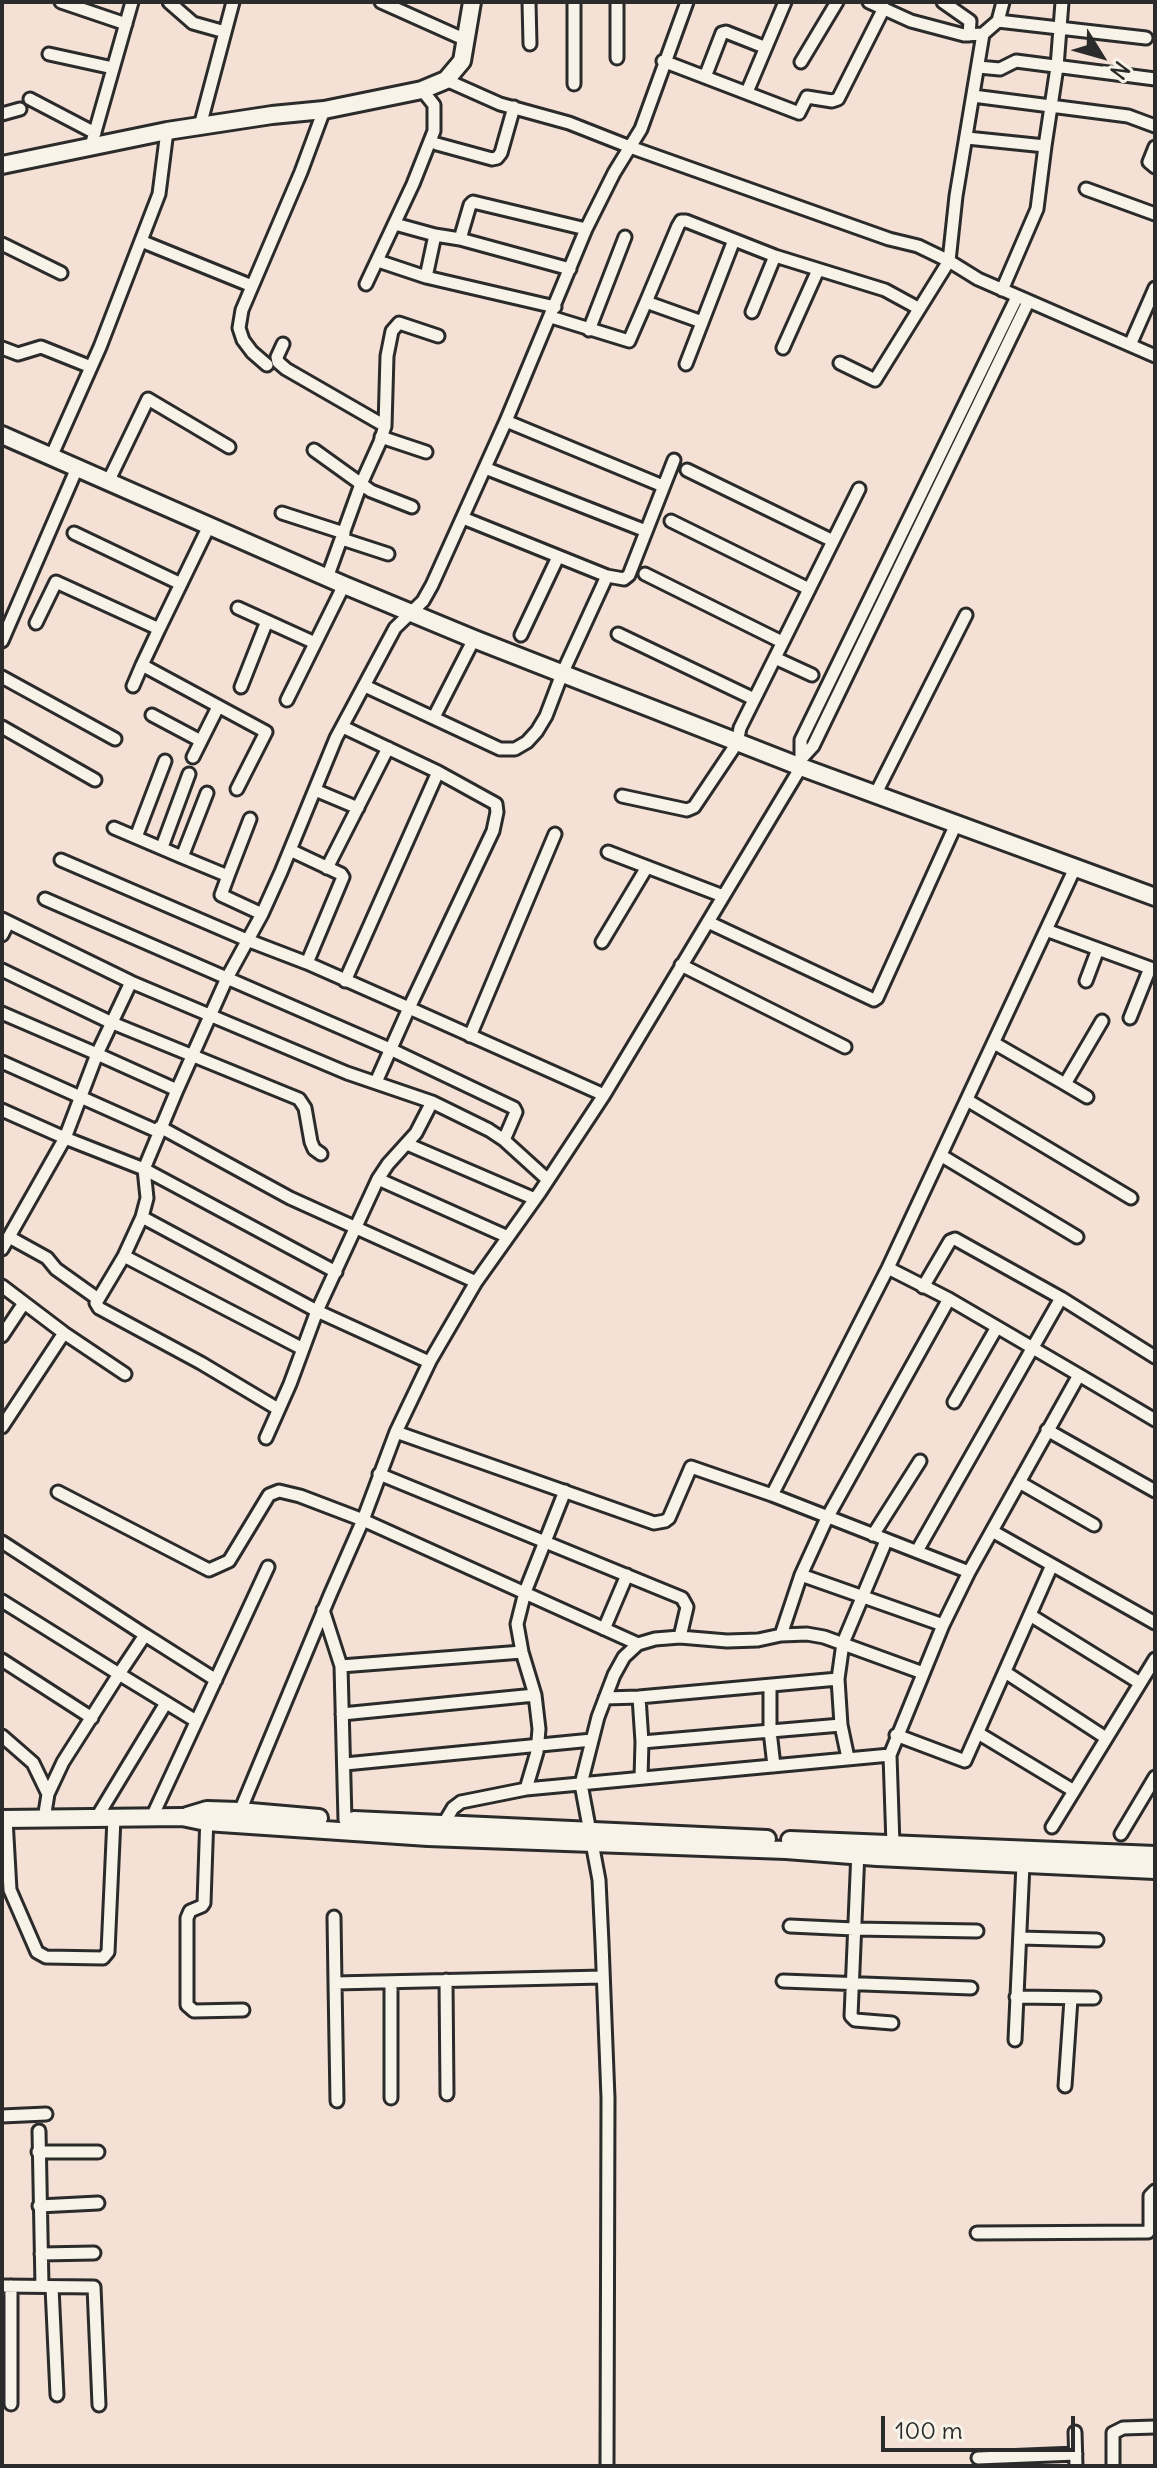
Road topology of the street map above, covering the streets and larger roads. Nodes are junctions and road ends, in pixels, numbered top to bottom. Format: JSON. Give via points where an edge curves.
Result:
{"nodes":[{"id":1,"x":61,"y":2,"type":"edge"},
{"id":2,"x":132,"y":2,"type":"edge"},
{"id":3,"x":233,"y":2,"type":"edge"},
{"id":4,"x":381,"y":2,"type":"edge"},
{"id":5,"x":472,"y":2,"type":"edge"},
{"id":6,"x":529,"y":2,"type":"edge"},
{"id":7,"x":574,"y":2,"type":"edge"},
{"id":8,"x":617,"y":2,"type":"edge"},
{"id":9,"x":687,"y":2,"type":"edge"},
{"id":10,"x":785,"y":2,"type":"edge"},
{"id":11,"x":837,"y":2,"type":"edge"},
{"id":12,"x":869,"y":2,"type":"edge"},
{"id":13,"x":943,"y":2,"type":"edge"},
{"id":14,"x":1003,"y":2,"type":"edge"},
{"id":15,"x":1062,"y":2,"type":"edge"},
{"id":16,"x":175,"y":4,"type":"edge"},
{"id":17,"x":884,"y":8,"type":"junction"},
{"id":18,"x":998,"y":21,"type":"junction"},
{"id":19,"x":126,"y":24,"type":"junction"},
{"id":20,"x":1060,"y":29,"type":"junction"},
{"id":21,"x":225,"y":32,"type":"junction"},
{"id":22,"x":983,"y":34,"type":"junction"},
{"id":23,"x":969,"y":35,"type":"junction"},
{"id":24,"x":1146,"y":38,"type":"dead end"},
{"id":25,"x":466,"y":40,"type":"junction"},
{"id":26,"x":530,"y":44,"type":"dead end"},
{"id":27,"x":764,"y":47,"type":"junction"},
{"id":28,"x":49,"y":54,"type":"dead end"},
{"id":29,"x":617,"y":58,"type":"dead end"},
{"id":30,"x":663,"y":61,"type":"junction"},
{"id":31,"x":801,"y":62,"type":"dead end"},
{"id":32,"x":978,"y":67,"type":"junction"},
{"id":33,"x":1057,"y":67,"type":"junction"},
{"id":34,"x":113,"y":68,"type":"junction"},
{"id":35,"x":705,"y":77,"type":"junction"},
{"id":36,"x":1155,"y":79,"type":"edge"},
{"id":37,"x":446,"y":80,"type":"junction"},
{"id":38,"x":574,"y":84,"type":"dead end"},
{"id":39,"x":422,"y":90,"type":"junction"},
{"id":40,"x":747,"y":92,"type":"junction"},
{"id":41,"x":973,"y":96,"type":"junction"},
{"id":42,"x":30,"y":99,"type":"dead end"},
{"id":43,"x":514,"y":107,"type":"junction"},
{"id":44,"x":1051,"y":107,"type":"junction"},
{"id":45,"x":20,"y":109,"type":"dead end"},
{"id":46,"x":324,"y":110,"type":"junction"},
{"id":47,"x":2,"y":114,"type":"edge"},
{"id":48,"x":200,"y":126,"type":"junction"},
{"id":49,"x":1155,"y":126,"type":"edge"},
{"id":50,"x":167,"y":131,"type":"junction"},
{"id":51,"x":967,"y":138,"type":"junction"},
{"id":52,"x":93,"y":140,"type":"junction"},
{"id":53,"x":437,"y":144,"type":"dead end"},
{"id":54,"x":1045,"y":146,"type":"junction"},
{"id":55,"x":630,"y":147,"type":"junction"},
{"id":56,"x":1155,"y":147,"type":"edge"},
{"id":57,"x":2,"y":165,"type":"edge"},
{"id":58,"x":1155,"y":167,"type":"edge"},
{"id":59,"x":1086,"y":189,"type":"dead end"},
{"id":60,"x":1155,"y":214,"type":"edge"},
{"id":61,"x":395,"y":224,"type":"junction"},
{"id":62,"x":586,"y":229,"type":"junction"},
{"id":63,"x":435,"y":235,"type":"junction"},
{"id":64,"x":625,"y":237,"type":"dead end"},
{"id":65,"x":460,"y":239,"type":"junction"},
{"id":66,"x":734,"y":240,"type":"junction"},
{"id":67,"x":141,"y":241,"type":"junction"},
{"id":68,"x":2,"y":244,"type":"edge"},
{"id":69,"x":775,"y":256,"type":"junction"},
{"id":70,"x":378,"y":261,"type":"junction"},
{"id":71,"x":949,"y":261,"type":"junction"},
{"id":72,"x":570,"y":269,"type":"junction"},
{"id":73,"x":818,"y":270,"type":"junction"},
{"id":74,"x":61,"y":273,"type":"dead end"},
{"id":75,"x":426,"y":277,"type":"junction"},
{"id":76,"x":366,"y":284,"type":"dead end"},
{"id":77,"x":252,"y":286,"type":"junction"},
{"id":78,"x":1155,"y":288,"type":"edge"},
{"id":79,"x":1002,"y":290,"type":"junction"},
{"id":80,"x":1023,"y":299,"type":"junction"},
{"id":81,"x":646,"y":302,"type":"junction"},
{"id":82,"x":918,"y":308,"type":"junction"},
{"id":83,"x":553,"y":312,"type":"junction"},
{"id":84,"x":752,"y":312,"type":"dead end"},
{"id":85,"x":702,"y":322,"type":"junction"},
{"id":86,"x":589,"y":330,"type":"junction"},
{"id":87,"x":438,"y":336,"type":"dead end"},
{"id":88,"x":283,"y":344,"type":"dead end"},
{"id":89,"x":1130,"y":345,"type":"junction"},
{"id":90,"x":2,"y":348,"type":"edge"},
{"id":91,"x":783,"y":348,"type":"dead end"},
{"id":92,"x":1155,"y":356,"type":"edge"},
{"id":93,"x":840,"y":363,"type":"dead end"},
{"id":94,"x":686,"y":364,"type":"dead end"},
{"id":95,"x":267,"y":365,"type":"dead end"},
{"id":96,"x":91,"y":367,"type":"junction"},
{"id":97,"x":506,"y":421,"type":"junction"},
{"id":98,"x":383,"y":431,"type":"junction"},
{"id":99,"x":2,"y":435,"type":"edge"},
{"id":100,"x":229,"y":447,"type":"dead end"},
{"id":101,"x":314,"y":450,"type":"dead end"},
{"id":102,"x":426,"y":452,"type":"dead end"},
{"id":103,"x":51,"y":457,"type":"junction"},
{"id":104,"x":674,"y":460,"type":"dead end"},
{"id":105,"x":77,"y":468,"type":"junction"},
{"id":106,"x":485,"y":468,"type":"junction"},
{"id":107,"x":687,"y":470,"type":"dead end"},
{"id":108,"x":108,"y":482,"type":"junction"},
{"id":109,"x":361,"y":484,"type":"junction"},
{"id":110,"x":663,"y":486,"type":"junction"},
{"id":111,"x":859,"y":489,"type":"dead end"},
{"id":112,"x":412,"y":507,"type":"dead end"},
{"id":113,"x":282,"y":513,"type":"dead end"},
{"id":114,"x":463,"y":518,"type":"junction"},
{"id":115,"x":671,"y":521,"type":"dead end"},
{"id":116,"x":209,"y":526,"type":"junction"},
{"id":117,"x":646,"y":531,"type":"junction"},
{"id":118,"x":74,"y":533,"type":"dead end"},
{"id":119,"x":343,"y":536,"type":"junction"},
{"id":120,"x":833,"y":541,"type":"junction"},
{"id":121,"x":388,"y":554,"type":"dead end"},
{"id":122,"x":558,"y":557,"type":"junction"},
{"id":123,"x":645,"y":574,"type":"dead end"},
{"id":124,"x":607,"y":576,"type":"junction"},
{"id":125,"x":327,"y":578,"type":"junction"},
{"id":126,"x":181,"y":584,"type":"junction"},
{"id":127,"x":344,"y":585,"type":"junction"},
{"id":128,"x":809,"y":589,"type":"junction"},
{"id":129,"x":238,"y":608,"type":"dead end"},
{"id":130,"x":413,"y":613,"type":"junction"},
{"id":131,"x":966,"y":615,"type":"dead end"},
{"id":132,"x":267,"y":621,"type":"junction"},
{"id":133,"x":36,"y":623,"type":"dead end"},
{"id":134,"x":159,"y":629,"type":"junction"},
{"id":135,"x":618,"y":634,"type":"dead end"},
{"id":136,"x":521,"y":635,"type":"dead end"},
{"id":137,"x":474,"y":639,"type":"junction"},
{"id":138,"x":2,"y":641,"type":"edge"},
{"id":139,"x":782,"y":642,"type":"junction"},
{"id":140,"x":315,"y":643,"type":"junction"},
{"id":141,"x":775,"y":658,"type":"junction"},
{"id":142,"x":142,"y":665,"type":"junction"},
{"id":143,"x":562,"y":674,"type":"junction"},
{"id":144,"x":812,"y":675,"type":"dead end"},
{"id":145,"x":2,"y":677,"type":"edge"},
{"id":146,"x":133,"y":686,"type":"dead end"},
{"id":147,"x":365,"y":686,"type":"junction"},
{"id":148,"x":241,"y":687,"type":"dead end"},
{"id":149,"x":754,"y":699,"type":"junction"},
{"id":150,"x":287,"y":700,"type":"dead end"},
{"id":151,"x":218,"y":707,"type":"junction"},
{"id":152,"x":152,"y":715,"type":"dead end"},
{"id":153,"x":434,"y":717,"type":"junction"},
{"id":154,"x":2,"y":727,"type":"edge"},
{"id":155,"x":343,"y":727,"type":"junction"},
{"id":156,"x":115,"y":739,"type":"dead end"},
{"id":157,"x":201,"y":741,"type":"junction"},
{"id":158,"x":737,"y":743,"type":"junction"},
{"id":159,"x":388,"y":748,"type":"junction"},
{"id":160,"x":193,"y":757,"type":"dead end"},
{"id":161,"x":165,"y":761,"type":"dead end"},
{"id":162,"x":802,"y":763,"type":"junction"},
{"id":163,"x":438,"y":772,"type":"junction"},
{"id":164,"x":189,"y":774,"type":"dead end"},
{"id":165,"x":95,"y":780,"type":"dead end"},
{"id":166,"x":237,"y":789,"type":"dead end"},
{"id":167,"x":315,"y":790,"type":"junction"},
{"id":168,"x":207,"y":793,"type":"dead end"},
{"id":169,"x":875,"y":795,"type":"junction"},
{"id":170,"x":622,"y":796,"type":"dead end"},
{"id":171,"x":358,"y":808,"type":"junction"},
{"id":172,"x":250,"y":819,"type":"dead end"},
{"id":173,"x":956,"y":824,"type":"junction"},
{"id":174,"x":114,"y":828,"type":"dead end"},
{"id":175,"x":555,"y":834,"type":"dead end"},
{"id":176,"x":136,"y":837,"type":"junction"},
{"id":177,"x":162,"y":847,"type":"junction"},
{"id":178,"x":290,"y":850,"type":"junction"},
{"id":179,"x":608,"y":852,"type":"dead end"},
{"id":180,"x":182,"y":857,"type":"junction"},
{"id":181,"x":61,"y":860,"type":"dead end"},
{"id":182,"x":647,"y":867,"type":"junction"},
{"id":183,"x":327,"y":868,"type":"junction"},
{"id":184,"x":1075,"y":868,"type":"junction"},
{"id":185,"x":228,"y":876,"type":"junction"},
{"id":186,"x":723,"y":896,"type":"junction"},
{"id":187,"x":1155,"y":897,"type":"edge"},
{"id":188,"x":45,"y":899,"type":"dead end"},
{"id":189,"x":262,"y":914,"type":"junction"},
{"id":190,"x":5,"y":921,"type":"edge"},
{"id":191,"x":708,"y":922,"type":"junction"},
{"id":192,"x":1046,"y":930,"type":"junction"},
{"id":193,"x":2,"y":935,"type":"edge"},
{"id":194,"x":247,"y":940,"type":"junction"},
{"id":195,"x":602,"y":942,"type":"dead end"},
{"id":196,"x":1098,"y":949,"type":"junction"},
{"id":197,"x":307,"y":963,"type":"junction"},
{"id":198,"x":681,"y":965,"type":"junction"},
{"id":199,"x":2,"y":970,"type":"edge"},
{"id":200,"x":227,"y":978,"type":"junction"},
{"id":201,"x":345,"y":981,"type":"junction"},
{"id":202,"x":1086,"y":981,"type":"dead end"},
{"id":203,"x":131,"y":982,"type":"junction"},
{"id":204,"x":409,"y":1008,"type":"junction"},
{"id":205,"x":2,"y":1013,"type":"edge"},
{"id":206,"x":210,"y":1016,"type":"junction"},
{"id":207,"x":1130,"y":1018,"type":"dead end"},
{"id":208,"x":1102,"y":1021,"type":"dead end"},
{"id":209,"x":110,"y":1022,"type":"junction"},
{"id":210,"x":470,"y":1036,"type":"junction"},
{"id":211,"x":994,"y":1043,"type":"junction"},
{"id":212,"x":845,"y":1047,"type":"dead end"},
{"id":213,"x":390,"y":1049,"type":"junction"},
{"id":214,"x":97,"y":1054,"type":"junction"},
{"id":215,"x":193,"y":1056,"type":"junction"},
{"id":216,"x":2,"y":1062,"type":"edge"},
{"id":217,"x":376,"y":1082,"type":"junction"},
{"id":218,"x":1065,"y":1084,"type":"junction"},
{"id":219,"x":177,"y":1090,"type":"junction"},
{"id":220,"x":604,"y":1095,"type":"junction"},
{"id":221,"x":81,"y":1097,"type":"junction"},
{"id":222,"x":1087,"y":1097,"type":"dead end"},
{"id":223,"x":967,"y":1100,"type":"junction"},
{"id":224,"x":432,"y":1102,"type":"junction"},
{"id":225,"x":2,"y":1110,"type":"edge"},
{"id":226,"x":160,"y":1130,"type":"junction"},
{"id":227,"x":65,"y":1138,"type":"junction"},
{"id":228,"x":504,"y":1140,"type":"junction"},
{"id":229,"x":407,"y":1144,"type":"junction"},
{"id":230,"x":321,"y":1154,"type":"dead end"},
{"id":231,"x":942,"y":1156,"type":"junction"},
{"id":232,"x":144,"y":1169,"type":"junction"},
{"id":233,"x":378,"y":1179,"type":"junction"},
{"id":234,"x":548,"y":1180,"type":"junction"},
{"id":235,"x":1131,"y":1198,"type":"dead end"},
{"id":236,"x":535,"y":1199,"type":"junction"},
{"id":237,"x":142,"y":1217,"type":"junction"},
{"id":238,"x":356,"y":1229,"type":"junction"},
{"id":239,"x":9,"y":1237,"type":"junction"},
{"id":240,"x":508,"y":1237,"type":"junction"},
{"id":241,"x":1077,"y":1237,"type":"dead end"},
{"id":242,"x":2,"y":1249,"type":"edge"},
{"id":243,"x":124,"y":1256,"type":"junction"},
{"id":244,"x":888,"y":1268,"type":"junction"},
{"id":245,"x":336,"y":1272,"type":"junction"},
{"id":246,"x":476,"y":1282,"type":"junction"},
{"id":247,"x":2,"y":1286,"type":"edge"},
{"id":248,"x":923,"y":1287,"type":"junction"},
{"id":249,"x":1061,"y":1298,"type":"junction"},
{"id":250,"x":98,"y":1299,"type":"junction"},
{"id":251,"x":949,"y":1299,"type":"junction"},
{"id":252,"x":24,"y":1303,"type":"junction"},
{"id":253,"x":317,"y":1311,"type":"junction"},
{"id":254,"x":997,"y":1327,"type":"junction"},
{"id":255,"x":64,"y":1333,"type":"junction"},
{"id":256,"x":2,"y":1336,"type":"edge"},
{"id":257,"x":303,"y":1349,"type":"junction"},
{"id":258,"x":1034,"y":1349,"type":"junction"},
{"id":259,"x":1155,"y":1357,"type":"edge"},
{"id":260,"x":429,"y":1362,"type":"junction"},
{"id":261,"x":125,"y":1374,"type":"dead end"},
{"id":262,"x":1079,"y":1375,"type":"junction"},
{"id":263,"x":954,"y":1402,"type":"dead end"},
{"id":264,"x":278,"y":1409,"type":"junction"},
{"id":265,"x":1154,"y":1419,"type":"edge"},
{"id":266,"x":2,"y":1427,"type":"edge"},
{"id":267,"x":1047,"y":1430,"type":"junction"},
{"id":268,"x":396,"y":1432,"type":"junction"},
{"id":269,"x":266,"y":1438,"type":"dead end"},
{"id":270,"x":920,"y":1461,"type":"dead end"},
{"id":271,"x":379,"y":1474,"type":"junction"},
{"id":272,"x":1019,"y":1482,"type":"junction"},
{"id":273,"x":565,"y":1491,"type":"junction"},
{"id":274,"x":1155,"y":1491,"type":"edge"},
{"id":275,"x":58,"y":1492,"type":"dead end"},
{"id":276,"x":772,"y":1495,"type":"junction"},
{"id":277,"x":827,"y":1518,"type":"junction"},
{"id":278,"x":363,"y":1520,"type":"junction"},
{"id":279,"x":1094,"y":1525,"type":"dead end"},
{"id":280,"x":992,"y":1531,"type":"junction"},
{"id":281,"x":873,"y":1535,"type":"junction"},
{"id":282,"x":545,"y":1541,"type":"junction"},
{"id":283,"x":886,"y":1541,"type":"junction"},
{"id":284,"x":2,"y":1542,"type":"edge"},
{"id":285,"x":917,"y":1551,"type":"junction"},
{"id":286,"x":1052,"y":1565,"type":"junction"},
{"id":287,"x":268,"y":1567,"type":"dead end"},
{"id":288,"x":969,"y":1572,"type":"junction"},
{"id":289,"x":627,"y":1575,"type":"junction"},
{"id":290,"x":801,"y":1575,"type":"junction"},
{"id":291,"x":525,"y":1592,"type":"junction"},
{"id":292,"x":862,"y":1596,"type":"junction"},
{"id":293,"x":2,"y":1601,"type":"edge"},
{"id":294,"x":323,"y":1610,"type":"junction"},
{"id":295,"x":1030,"y":1615,"type":"junction"},
{"id":296,"x":1155,"y":1623,"type":"edge"},
{"id":297,"x":943,"y":1625,"type":"junction"},
{"id":298,"x":604,"y":1629,"type":"junction"},
{"id":299,"x":145,"y":1635,"type":"junction"},
{"id":300,"x":781,"y":1635,"type":"junction"},
{"id":301,"x":680,"y":1637,"type":"junction"},
{"id":302,"x":843,"y":1643,"type":"junction"},
{"id":303,"x":638,"y":1644,"type":"junction"},
{"id":304,"x":522,"y":1652,"type":"junction"},
{"id":305,"x":1155,"y":1659,"type":"edge"},
{"id":306,"x":2,"y":1660,"type":"edge"},
{"id":307,"x":341,"y":1666,"type":"junction"},
{"id":308,"x":1005,"y":1672,"type":"junction"},
{"id":309,"x":923,"y":1673,"type":"junction"},
{"id":310,"x":119,"y":1674,"type":"junction"},
{"id":311,"x":838,"y":1679,"type":"junction"},
{"id":312,"x":216,"y":1680,"type":"junction"},
{"id":313,"x":1140,"y":1683,"type":"junction"},
{"id":314,"x":770,"y":1686,"type":"junction"},
{"id":315,"x":535,"y":1695,"type":"junction"},
{"id":316,"x":639,"y":1697,"type":"junction"},
{"id":317,"x":605,"y":1698,"type":"junction"},
{"id":318,"x":166,"y":1703,"type":"junction"},
{"id":319,"x":342,"y":1714,"type":"junction"},
{"id":320,"x":92,"y":1718,"type":"junction"},
{"id":321,"x":196,"y":1721,"type":"junction"},
{"id":322,"x":841,"y":1725,"type":"junction"},
{"id":323,"x":770,"y":1731,"type":"junction"},
{"id":324,"x":978,"y":1733,"type":"junction"},
{"id":325,"x":896,"y":1735,"type":"junction"},
{"id":326,"x":2,"y":1736,"type":"edge"},
{"id":327,"x":1106,"y":1738,"type":"junction"},
{"id":328,"x":592,"y":1740,"type":"junction"},
{"id":329,"x":642,"y":1742,"type":"junction"},
{"id":330,"x":538,"y":1744,"type":"junction"},
{"id":331,"x":890,"y":1755,"type":"junction"},
{"id":332,"x":848,"y":1758,"type":"junction"},
{"id":333,"x":345,"y":1764,"type":"junction"},
{"id":334,"x":774,"y":1766,"type":"junction"},
{"id":335,"x":1155,"y":1777,"type":"edge"},
{"id":336,"x":641,"y":1778,"type":"junction"},
{"id":337,"x":581,"y":1784,"type":"junction"},
{"id":338,"x":526,"y":1789,"type":"junction"},
{"id":339,"x":1074,"y":1791,"type":"junction"},
{"id":340,"x":48,"y":1794,"type":"junction"},
{"id":341,"x":207,"y":1816,"type":"junction"},
{"id":342,"x":152,"y":1817,"type":"junction"},
{"id":343,"x":105,"y":1818,"type":"junction"},
{"id":344,"x":238,"y":1818,"type":"junction"},
{"id":345,"x":4,"y":1819,"type":"edge"},
{"id":346,"x":44,"y":1819,"type":"junction"},
{"id":347,"x":345,"y":1820,"type":"junction"},
{"id":348,"x":444,"y":1823,"type":"junction"},
{"id":349,"x":1052,"y":1827,"type":"dead end"},
{"id":350,"x":1121,"y":1834,"type":"dead end"},
{"id":351,"x":591,"y":1838,"type":"junction"},
{"id":352,"x":893,"y":1845,"type":"junction"},
{"id":353,"x":858,"y":1849,"type":"junction"},
{"id":354,"x":1155,"y":1855,"type":"edge"},
{"id":355,"x":1023,"y":1864,"type":"junction"},
{"id":356,"x":1155,"y":1870,"type":"edge"},
{"id":357,"x":334,"y":1917,"type":"dead end"},
{"id":358,"x":790,"y":1926,"type":"dead end"},
{"id":359,"x":854,"y":1929,"type":"junction"},
{"id":360,"x":977,"y":1931,"type":"dead end"},
{"id":361,"x":1020,"y":1938,"type":"junction"},
{"id":362,"x":1097,"y":1940,"type":"dead end"},
{"id":363,"x":603,"y":1977,"type":"junction"},
{"id":364,"x":446,"y":1980,"type":"junction"},
{"id":365,"x":783,"y":1981,"type":"dead end"},
{"id":366,"x":391,"y":1982,"type":"junction"},
{"id":367,"x":335,"y":1983,"type":"junction"},
{"id":368,"x":852,"y":1983,"type":"junction"},
{"id":369,"x":971,"y":1988,"type":"dead end"},
{"id":370,"x":1016,"y":1997,"type":"junction"},
{"id":371,"x":1094,"y":1998,"type":"dead end"},
{"id":372,"x":1071,"y":1999,"type":"junction"},
{"id":373,"x":243,"y":2010,"type":"dead end"},
{"id":374,"x":892,"y":2023,"type":"dead end"},
{"id":375,"x":1015,"y":2040,"type":"dead end"},
{"id":376,"x":1065,"y":2086,"type":"dead end"},
{"id":377,"x":447,"y":2094,"type":"dead end"},
{"id":378,"x":391,"y":2098,"type":"dead end"},
{"id":379,"x":337,"y":2101,"type":"dead end"},
{"id":380,"x":46,"y":2114,"type":"dead end"},
{"id":381,"x":2,"y":2116,"type":"edge"},
{"id":382,"x":39,"y":2131,"type":"dead end"},
{"id":383,"x":38,"y":2152,"type":"junction"},
{"id":384,"x":98,"y":2152,"type":"dead end"},
{"id":385,"x":1155,"y":2191,"type":"edge"},
{"id":386,"x":98,"y":2203,"type":"dead end"},
{"id":387,"x":39,"y":2206,"type":"junction"},
{"id":388,"x":977,"y":2233,"type":"dead end"},
{"id":389,"x":94,"y":2253,"type":"dead end"},
{"id":390,"x":41,"y":2254,"type":"junction"},
{"id":391,"x":6,"y":2286,"type":"edge"},
{"id":392,"x":47,"y":2286,"type":"junction"},
{"id":393,"x":57,"y":2395,"type":"dead end"},
{"id":394,"x":11,"y":2404,"type":"dead end"},
{"id":395,"x":99,"y":2405,"type":"dead end"},
{"id":396,"x":1155,"y":2427,"type":"edge"},
{"id":397,"x":1075,"y":2432,"type":"dead end"},
{"id":398,"x":978,"y":2458,"type":"dead end"},
{"id":399,"x":1076,"y":2460,"type":"edge"},
{"id":400,"x":607,"y":2466,"type":"edge"},
{"id":401,"x":1113,"y":2466,"type":"edge"}],
"edges":[{"from":1,"to":19,"type":"street"},
{"from":2,"to":19,"type":"street"},
{"from":3,"to":21,"type":"street"},
{"from":4,"to":25,"type":"street"},
{"from":5,"to":25,"type":"street"},
{"from":6,"to":26,"type":"street"},
{"from":7,"to":38,"type":"street"},
{"from":8,"to":29,"type":"street"},
{"from":9,"to":30,"type":"street"},
{"from":10,"to":27,"type":"street"},
{"from":11,"to":31,"type":"street"},
{"from":12,"to":17,"type":"street"},
{"from":13,"to":23,"type":"street","via":[[970,21]]},
{"from":14,"to":18,"type":"street"},
{"from":15,"to":20,"type":"street"},
{"from":16,"to":21,"type":"street","via":[[193,23]]},
{"from":17,"to":23,"type":"street","via":[[911,21]]},
{"from":17,"to":40,"type":"street","via":[[836,101],[811,96],[799,113]]},
{"from":18,"to":20,"type":"street"},
{"from":18,"to":22,"type":"street"},
{"from":19,"to":34,"type":"street"},
{"from":20,"to":24,"type":"street"},
{"from":20,"to":33,"type":"street"},
{"from":21,"to":48,"type":"street"},
{"from":22,"to":23,"type":"street"},
{"from":22,"to":32,"type":"street"},
{"from":25,"to":37,"type":"street","via":[[462,61]]},
{"from":27,"to":35,"type":"street","via":[[722,33]]},
{"from":27,"to":40,"type":"street"},
{"from":28,"to":34,"type":"street"},
{"from":30,"to":35,"type":"street"},
{"from":30,"to":55,"type":"street"},
{"from":32,"to":33,"type":"street","via":[[1000,69],[1016,61]]},
{"from":32,"to":41,"type":"street"},
{"from":33,"to":36,"type":"street"},
{"from":33,"to":44,"type":"street"},
{"from":34,"to":52,"type":"street"},
{"from":35,"to":40,"type":"street"},
{"from":37,"to":39,"type":"street"},
{"from":37,"to":43,"type":"street"},
{"from":39,"to":46,"type":"street"},
{"from":39,"to":61,"type":"street","via":[[434,105],[434,131]]},
{"from":41,"to":44,"type":"street"},
{"from":41,"to":51,"type":"street"},
{"from":42,"to":52,"type":"street"},
{"from":43,"to":53,"type":"street","via":[[497,158]]},
{"from":43,"to":55,"type":"street"},
{"from":44,"to":49,"type":"street","via":[[1128,116]]},
{"from":44,"to":54,"type":"street"},
{"from":45,"to":47,"type":"street"},
{"from":46,"to":48,"type":"street"},
{"from":46,"to":77,"type":"street"},
{"from":48,"to":50,"type":"street"},
{"from":50,"to":52,"type":"street"},
{"from":50,"to":67,"type":"street","via":[[159,194]]},
{"from":51,"to":54,"type":"street"},
{"from":51,"to":71,"type":"street"},
{"from":52,"to":57,"type":"street"},
{"from":54,"to":79,"type":"street","via":[[1037,209]]},
{"from":55,"to":62,"type":"street"},
{"from":55,"to":71,"type":"street"},
{"from":56,"to":58,"type":"street","via":[[1149,160]]},
{"from":59,"to":60,"type":"street"},
{"from":61,"to":63,"type":"street"},
{"from":61,"to":70,"type":"street"},
{"from":62,"to":65,"type":"street","via":[[473,202]]},
{"from":62,"to":72,"type":"street"},
{"from":63,"to":65,"type":"street"},
{"from":63,"to":75,"type":"street"},
{"from":64,"to":86,"type":"street"},
{"from":65,"to":72,"type":"street"},
{"from":66,"to":69,"type":"street"},
{"from":66,"to":81,"type":"street","via":[[681,221]]},
{"from":66,"to":85,"type":"street"},
{"from":67,"to":77,"type":"street"},
{"from":67,"to":96,"type":"street"},
{"from":68,"to":74,"type":"street"},
{"from":69,"to":73,"type":"street"},
{"from":69,"to":84,"type":"street"},
{"from":70,"to":75,"type":"street"},
{"from":70,"to":76,"type":"street"},
{"from":71,"to":79,"type":"street"},
{"from":71,"to":82,"type":"street"},
{"from":72,"to":83,"type":"street"},
{"from":73,"to":82,"type":"street","via":[[885,290]]},
{"from":73,"to":91,"type":"street"},
{"from":75,"to":83,"type":"street"},
{"from":77,"to":95,"type":"street","via":[[239,328],[252,352]]},
{"from":78,"to":89,"type":"street"},
{"from":79,"to":80,"type":"street"},
{"from":80,"to":89,"type":"street"},
{"from":80,"to":162,"type":"street"},
{"from":81,"to":85,"type":"street"},
{"from":81,"to":86,"type":"street","via":[[629,341]]},
{"from":82,"to":93,"type":"street","via":[[875,380]]},
{"from":83,"to":86,"type":"street"},
{"from":83,"to":97,"type":"street"},
{"from":85,"to":94,"type":"street"},
{"from":87,"to":98,"type":"street","via":[[399,323],[392,331]]},
{"from":88,"to":98,"type":"street","via":[[277,357],[286,369]]},
{"from":89,"to":92,"type":"street"},
{"from":90,"to":96,"type":"street","via":[[18,354],[46,348]]},
{"from":96,"to":103,"type":"street"},
{"from":97,"to":106,"type":"street"},
{"from":97,"to":110,"type":"street"},
{"from":98,"to":102,"type":"street"},
{"from":98,"to":109,"type":"street"},
{"from":99,"to":103,"type":"street"},
{"from":100,"to":108,"type":"street","via":[[148,399]]},
{"from":101,"to":109,"type":"street"},
{"from":103,"to":105,"type":"street"},
{"from":104,"to":110,"type":"street"},
{"from":105,"to":108,"type":"street"},
{"from":105,"to":138,"type":"street"},
{"from":106,"to":114,"type":"street"},
{"from":106,"to":117,"type":"street"},
{"from":107,"to":120,"type":"street"},
{"from":108,"to":116,"type":"street"},
{"from":109,"to":112,"type":"street"},
{"from":109,"to":119,"type":"street"},
{"from":110,"to":117,"type":"street"},
{"from":111,"to":120,"type":"street"},
{"from":113,"to":119,"type":"street"},
{"from":114,"to":122,"type":"street"},
{"from":114,"to":130,"type":"street"},
{"from":115,"to":128,"type":"street"},
{"from":116,"to":125,"type":"street"},
{"from":116,"to":126,"type":"street"},
{"from":117,"to":124,"type":"street","via":[[627,578]]},
{"from":118,"to":126,"type":"street"},
{"from":119,"to":121,"type":"street"},
{"from":119,"to":125,"type":"street"},
{"from":120,"to":128,"type":"street"},
{"from":122,"to":124,"type":"street"},
{"from":122,"to":136,"type":"street"},
{"from":123,"to":139,"type":"street"},
{"from":124,"to":143,"type":"street"},
{"from":125,"to":127,"type":"street"},
{"from":126,"to":134,"type":"street"},
{"from":127,"to":130,"type":"street"},
{"from":127,"to":140,"type":"street"},
{"from":128,"to":139,"type":"street"},
{"from":129,"to":132,"type":"street"},
{"from":130,"to":137,"type":"street"},
{"from":130,"to":147,"type":"street","via":[[395,628]]},
{"from":131,"to":169,"type":"street"},
{"from":132,"to":140,"type":"street"},
{"from":132,"to":148,"type":"street"},
{"from":133,"to":134,"type":"street","via":[[56,582]]},
{"from":134,"to":142,"type":"street"},
{"from":135,"to":149,"type":"street"},
{"from":137,"to":143,"type":"street"},
{"from":137,"to":153,"type":"street"},
{"from":139,"to":141,"type":"street"},
{"from":140,"to":150,"type":"street"},
{"from":141,"to":144,"type":"street"},
{"from":141,"to":149,"type":"street"},
{"from":142,"to":146,"type":"street"},
{"from":142,"to":151,"type":"street"},
{"from":143,"to":153,"type":"street","via":[[537,731],[515,749],[500,749]]},
{"from":143,"to":158,"type":"street"},
{"from":145,"to":156,"type":"street"},
{"from":147,"to":153,"type":"street"},
{"from":147,"to":155,"type":"street"},
{"from":149,"to":158,"type":"street"},
{"from":151,"to":157,"type":"street"},
{"from":151,"to":166,"type":"street","via":[[266,732]]},
{"from":152,"to":157,"type":"street"},
{"from":154,"to":165,"type":"street"},
{"from":155,"to":159,"type":"street"},
{"from":155,"to":167,"type":"street"},
{"from":157,"to":160,"type":"street"},
{"from":158,"to":162,"type":"street"},
{"from":158,"to":170,"type":"street","via":[[691,809]]},
{"from":159,"to":163,"type":"street"},
{"from":159,"to":171,"type":"street"},
{"from":161,"to":176,"type":"street"},
{"from":162,"to":169,"type":"street"},
{"from":162,"to":186,"type":"street"},
{"from":163,"to":201,"type":"street"},
{"from":163,"to":204,"type":"street","via":[[496,804],[497,812],[493,831]]},
{"from":164,"to":177,"type":"street"},
{"from":167,"to":171,"type":"street"},
{"from":167,"to":178,"type":"street"},
{"from":168,"to":180,"type":"street"},
{"from":169,"to":173,"type":"street"},
{"from":171,"to":183,"type":"street"},
{"from":172,"to":185,"type":"street"},
{"from":173,"to":184,"type":"street"},
{"from":173,"to":191,"type":"street","via":[[874,1000]]},
{"from":174,"to":176,"type":"street"},
{"from":175,"to":210,"type":"street"},
{"from":176,"to":177,"type":"street"},
{"from":177,"to":180,"type":"street"},
{"from":178,"to":183,"type":"street"},
{"from":178,"to":189,"type":"street"},
{"from":179,"to":182,"type":"street"},
{"from":180,"to":185,"type":"street"},
{"from":181,"to":194,"type":"street"},
{"from":182,"to":186,"type":"street"},
{"from":182,"to":195,"type":"street"},
{"from":183,"to":197,"type":"street","via":[[343,877]]},
{"from":184,"to":187,"type":"street"},
{"from":184,"to":192,"type":"street"},
{"from":185,"to":189,"type":"street","via":[[221,895]]},
{"from":186,"to":191,"type":"street"},
{"from":188,"to":200,"type":"street"},
{"from":189,"to":194,"type":"street"},
{"from":190,"to":193,"type":"street"},
{"from":190,"to":203,"type":"street"},
{"from":191,"to":198,"type":"street"},
{"from":192,"to":196,"type":"street"},
{"from":192,"to":211,"type":"street"},
{"from":194,"to":197,"type":"street"},
{"from":194,"to":200,"type":"street"},
{"from":196,"to":202,"type":"street"},
{"from":196,"to":207,"type":"street","via":[[1150,968]]},
{"from":197,"to":201,"type":"street"},
{"from":198,"to":212,"type":"street"},
{"from":198,"to":220,"type":"street"},
{"from":199,"to":209,"type":"street"},
{"from":200,"to":206,"type":"street"},
{"from":200,"to":213,"type":"street"},
{"from":201,"to":204,"type":"street"},
{"from":203,"to":206,"type":"street"},
{"from":203,"to":209,"type":"street"},
{"from":204,"to":210,"type":"street"},
{"from":204,"to":213,"type":"street"},
{"from":205,"to":214,"type":"street"},
{"from":206,"to":215,"type":"street"},
{"from":206,"to":217,"type":"street"},
{"from":208,"to":218,"type":"street"},
{"from":209,"to":214,"type":"street"},
{"from":209,"to":215,"type":"street"},
{"from":210,"to":220,"type":"street"},
{"from":211,"to":218,"type":"street"},
{"from":211,"to":223,"type":"street"},
{"from":213,"to":217,"type":"street"},
{"from":213,"to":228,"type":"street","via":[[514,1108]]},
{"from":214,"to":219,"type":"street"},
{"from":214,"to":221,"type":"street"},
{"from":215,"to":219,"type":"street"},
{"from":215,"to":230,"type":"street","via":[[299,1099],[311,1142]]},
{"from":216,"to":221,"type":"street"},
{"from":217,"to":224,"type":"street"},
{"from":218,"to":222,"type":"street"},
{"from":219,"to":226,"type":"street"},
{"from":220,"to":234,"type":"street"},
{"from":221,"to":226,"type":"street"},
{"from":221,"to":227,"type":"street"},
{"from":223,"to":231,"type":"street"},
{"from":223,"to":235,"type":"street"},
{"from":224,"to":228,"type":"street"},
{"from":224,"to":229,"type":"street"},
{"from":225,"to":227,"type":"street"},
{"from":226,"to":232,"type":"street"},
{"from":226,"to":238,"type":"street"},
{"from":227,"to":232,"type":"street"},
{"from":227,"to":239,"type":"street"},
{"from":228,"to":234,"type":"street"},
{"from":229,"to":233,"type":"street"},
{"from":229,"to":236,"type":"street"},
{"from":231,"to":241,"type":"street"},
{"from":231,"to":244,"type":"street"},
{"from":232,"to":237,"type":"street","via":[[147,1198]]},
{"from":232,"to":245,"type":"street"},
{"from":233,"to":238,"type":"street"},
{"from":233,"to":240,"type":"street"},
{"from":234,"to":236,"type":"street"},
{"from":236,"to":240,"type":"street"},
{"from":237,"to":243,"type":"street"},
{"from":237,"to":253,"type":"street"},
{"from":238,"to":245,"type":"street"},
{"from":238,"to":246,"type":"street"},
{"from":239,"to":242,"type":"street"},
{"from":239,"to":250,"type":"street","via":[[47,1258]]},
{"from":240,"to":246,"type":"street"},
{"from":243,"to":250,"type":"street"},
{"from":243,"to":257,"type":"street"},
{"from":244,"to":248,"type":"street"},
{"from":244,"to":276,"type":"street"},
{"from":245,"to":253,"type":"street"},
{"from":246,"to":260,"type":"street"},
{"from":247,"to":252,"type":"street"},
{"from":248,"to":249,"type":"street","via":[[955,1239]]},
{"from":248,"to":251,"type":"street"},
{"from":249,"to":258,"type":"street"},
{"from":249,"to":259,"type":"street"},
{"from":250,"to":264,"type":"street","via":[[99,1308]]},
{"from":251,"to":254,"type":"street"},
{"from":251,"to":277,"type":"street"},
{"from":252,"to":255,"type":"street"},
{"from":252,"to":256,"type":"street"},
{"from":253,"to":257,"type":"street"},
{"from":253,"to":260,"type":"street"},
{"from":254,"to":258,"type":"street"},
{"from":254,"to":263,"type":"street"},
{"from":255,"to":261,"type":"street"},
{"from":255,"to":266,"type":"street"},
{"from":257,"to":264,"type":"street"},
{"from":258,"to":262,"type":"street"},
{"from":258,"to":285,"type":"street"},
{"from":260,"to":268,"type":"street"},
{"from":262,"to":265,"type":"street"},
{"from":262,"to":267,"type":"street"},
{"from":264,"to":269,"type":"street"},
{"from":267,"to":272,"type":"street"},
{"from":267,"to":274,"type":"street"},
{"from":268,"to":271,"type":"street"},
{"from":268,"to":273,"type":"street"},
{"from":270,"to":281,"type":"street"},
{"from":271,"to":278,"type":"street"},
{"from":271,"to":282,"type":"street"},
{"from":272,"to":279,"type":"street"},
{"from":272,"to":280,"type":"street"},
{"from":273,"to":276,"type":"street","via":[[654,1523],[669,1518],[691,1467]]},
{"from":273,"to":282,"type":"street"},
{"from":275,"to":278,"type":"street","via":[[209,1570],[229,1561],[273,1492],[300,1496]]},
{"from":276,"to":277,"type":"street"},
{"from":277,"to":281,"type":"street"},
{"from":277,"to":290,"type":"street"},
{"from":278,"to":291,"type":"street"},
{"from":278,"to":294,"type":"street"},
{"from":280,"to":286,"type":"street"},
{"from":280,"to":288,"type":"street"},
{"from":281,"to":283,"type":"street"},
{"from":282,"to":289,"type":"street"},
{"from":282,"to":291,"type":"street"},
{"from":283,"to":285,"type":"street"},
{"from":283,"to":292,"type":"street"},
{"from":284,"to":299,"type":"street"},
{"from":285,"to":288,"type":"street"},
{"from":286,"to":295,"type":"street"},
{"from":286,"to":296,"type":"street"},
{"from":287,"to":312,"type":"street"},
{"from":288,"to":297,"type":"street"},
{"from":289,"to":298,"type":"street"},
{"from":289,"to":301,"type":"street","via":[[682,1598],[687,1607]]},
{"from":290,"to":292,"type":"street"},
{"from":290,"to":300,"type":"street"},
{"from":291,"to":298,"type":"street"},
{"from":291,"to":304,"type":"street","via":[[517,1624]]},
{"from":292,"to":297,"type":"street"},
{"from":292,"to":302,"type":"street"},
{"from":293,"to":310,"type":"street"},
{"from":294,"to":307,"type":"street"},
{"from":294,"to":344,"type":"street"},
{"from":295,"to":308,"type":"street"},
{"from":295,"to":313,"type":"street"},
{"from":297,"to":309,"type":"street"},
{"from":298,"to":303,"type":"street"},
{"from":299,"to":310,"type":"street"},
{"from":299,"to":312,"type":"street"},
{"from":300,"to":301,"type":"street","via":[[727,1641]]},
{"from":300,"to":302,"type":"street","via":[[807,1634]]},
{"from":301,"to":303,"type":"street"},
{"from":302,"to":309,"type":"street"},
{"from":302,"to":311,"type":"street"},
{"from":303,"to":317,"type":"street","via":[[624,1657]]},
{"from":304,"to":307,"type":"street"},
{"from":304,"to":315,"type":"street"},
{"from":305,"to":313,"type":"street"},
{"from":306,"to":320,"type":"street"},
{"from":307,"to":319,"type":"street"},
{"from":308,"to":324,"type":"street"},
{"from":308,"to":327,"type":"street"},
{"from":309,"to":325,"type":"street"},
{"from":310,"to":318,"type":"street"},
{"from":310,"to":320,"type":"street"},
{"from":311,"to":314,"type":"street"},
{"from":311,"to":322,"type":"street"},
{"from":312,"to":321,"type":"street"},
{"from":313,"to":327,"type":"street"},
{"from":314,"to":316,"type":"street"},
{"from":314,"to":323,"type":"street"},
{"from":315,"to":319,"type":"street"},
{"from":315,"to":330,"type":"street"},
{"from":316,"to":317,"type":"street"},
{"from":316,"to":329,"type":"street"},
{"from":317,"to":328,"type":"street"},
{"from":318,"to":321,"type":"street"},
{"from":318,"to":343,"type":"street"},
{"from":319,"to":333,"type":"street"},
{"from":320,"to":340,"type":"street"},
{"from":321,"to":342,"type":"street"},
{"from":322,"to":323,"type":"street"},
{"from":322,"to":332,"type":"street"},
{"from":323,"to":329,"type":"street"},
{"from":323,"to":334,"type":"street"},
{"from":324,"to":325,"type":"street","via":[[963,1762]]},
{"from":324,"to":339,"type":"street"},
{"from":325,"to":331,"type":"street"},
{"from":326,"to":340,"type":"street","via":[[33,1763]]},
{"from":327,"to":339,"type":"street"},
{"from":328,"to":330,"type":"street"},
{"from":328,"to":337,"type":"street"},
{"from":329,"to":336,"type":"street"},
{"from":330,"to":333,"type":"street"},
{"from":330,"to":338,"type":"street"},
{"from":331,"to":332,"type":"street"},
{"from":331,"to":352,"type":"street"},
{"from":332,"to":334,"type":"street"},
{"from":333,"to":347,"type":"street"},
{"from":334,"to":336,"type":"street"},
{"from":335,"to":350,"type":"street"},
{"from":336,"to":337,"type":"street"},
{"from":337,"to":338,"type":"street"},
{"from":337,"to":351,"type":"street"},
{"from":338,"to":348,"type":"street","via":[[461,1802]]},
{"from":339,"to":349,"type":"street"},
{"from":340,"to":346,"type":"street"},
{"from":341,"to":342,"type":"street"},
{"from":341,"to":344,"type":"street"},
{"from":341,"to":373,"type":"street","via":[[204,1903],[187,1918],[187,2005],[194,2011]]},
{"from":342,"to":343,"type":"street"},
{"from":343,"to":345,"type":"street","via":[[108,1952],[103,1958],[46,1957],[37,1952],[10,1890]]},
{"from":343,"to":346,"type":"street"},
{"from":344,"to":347,"type":"street"},
{"from":344,"to":351,"type":"street"},
{"from":345,"to":346,"type":"street"},
{"from":347,"to":348,"type":"street"},
{"from":348,"to":351,"type":"street"},
{"from":351,"to":353,"type":"street"},
{"from":351,"to":363,"type":"street","via":[[599,1880]]},
{"from":352,"to":353,"type":"street"},
{"from":352,"to":354,"type":"street"},
{"from":353,"to":355,"type":"street"},
{"from":353,"to":359,"type":"street"},
{"from":355,"to":356,"type":"street"},
{"from":355,"to":361,"type":"street"},
{"from":357,"to":367,"type":"street"},
{"from":358,"to":359,"type":"street"},
{"from":359,"to":360,"type":"street"},
{"from":359,"to":368,"type":"street"},
{"from":361,"to":362,"type":"street"},
{"from":361,"to":370,"type":"street"},
{"from":363,"to":364,"type":"street"},
{"from":363,"to":400,"type":"street","via":[[608,2098]]},
{"from":364,"to":366,"type":"street"},
{"from":364,"to":377,"type":"street"},
{"from":365,"to":368,"type":"street"},
{"from":366,"to":367,"type":"street"},
{"from":366,"to":378,"type":"street"},
{"from":367,"to":379,"type":"street"},
{"from":368,"to":369,"type":"street"},
{"from":368,"to":374,"type":"street","via":[[852,2019]]},
{"from":370,"to":372,"type":"street"},
{"from":370,"to":375,"type":"street"},
{"from":371,"to":372,"type":"street"},
{"from":372,"to":376,"type":"street"},
{"from":380,"to":381,"type":"street"},
{"from":382,"to":383,"type":"street"},
{"from":383,"to":384,"type":"street"},
{"from":383,"to":387,"type":"street"},
{"from":385,"to":388,"type":"street","via":[[1150,2196],[1148,2232]]},
{"from":386,"to":387,"type":"street"},
{"from":387,"to":390,"type":"street"},
{"from":389,"to":390,"type":"street"},
{"from":390,"to":392,"type":"street"},
{"from":391,"to":392,"type":"street"},
{"from":391,"to":394,"type":"street"},
{"from":392,"to":393,"type":"street"},
{"from":392,"to":395,"type":"street","via":[[94,2287]]},
{"from":396,"to":401,"type":"street","via":[[1113,2433]]},
{"from":397,"to":399,"type":"street"},
{"from":398,"to":399,"type":"street"}]}
